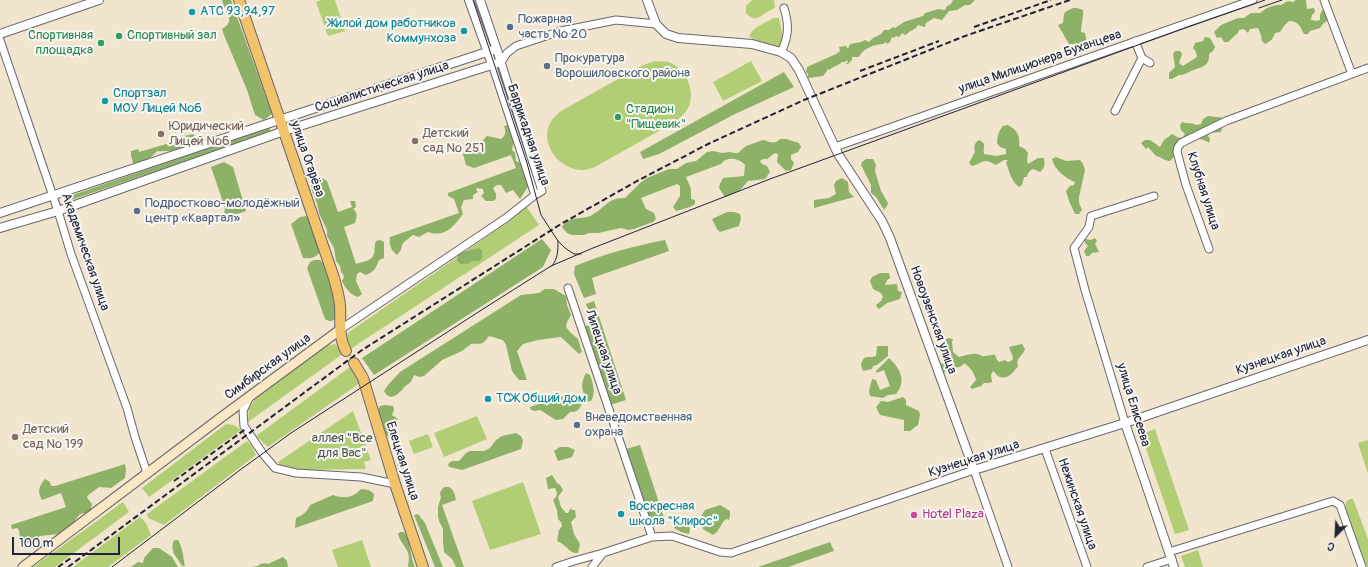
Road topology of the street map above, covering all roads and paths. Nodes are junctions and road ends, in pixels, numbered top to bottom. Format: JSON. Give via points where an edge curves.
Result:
{"nodes":[{"id":1,"x":99,"y":0,"type":"edge"},
{"id":2,"x":239,"y":0,"type":"edge"},
{"id":3,"x":469,"y":0,"type":"edge"},
{"id":4,"x":480,"y":0,"type":"edge"},
{"id":5,"x":647,"y":0,"type":"edge"},
{"id":6,"x":1253,"y":0,"type":"edge"},
{"id":7,"x":1324,"y":0,"type":"edge"},
{"id":8,"x":784,"y":8,"type":"dead end"},
{"id":9,"x":656,"y":24,"type":"junction"},
{"id":10,"x":0,"y":34,"type":"edge"},
{"id":11,"x":0,"y":40,"type":"edge"},
{"id":12,"x":1135,"y":41,"type":"junction"},
{"id":13,"x":496,"y":49,"type":"junction"},
{"id":14,"x":487,"y":51,"type":"junction"},
{"id":15,"x":781,"y":52,"type":"junction"},
{"id":16,"x":1142,"y":58,"type":"junction"},
{"id":17,"x":501,"y":62,"type":"junction"},
{"id":18,"x":1150,"y":63,"type":"dead end"},
{"id":19,"x":492,"y":64,"type":"junction"},
{"id":20,"x":1368,"y":68,"type":"edge"},
{"id":21,"x":1352,"y":74,"type":"junction"},
{"id":22,"x":1115,"y":111,"type":"dead end"},
{"id":23,"x":280,"y":119,"type":"junction"},
{"id":24,"x":284,"y":131,"type":"junction"},
{"id":25,"x":835,"y":147,"type":"junction"},
{"id":26,"x":52,"y":195,"type":"junction"},
{"id":27,"x":535,"y":195,"type":"junction"},
{"id":28,"x":1154,"y":196,"type":"dead end"},
{"id":29,"x":58,"y":211,"type":"junction"},
{"id":30,"x":0,"y":213,"type":"edge"},
{"id":31,"x":0,"y":228,"type":"edge"},
{"id":32,"x":1208,"y":250,"type":"dead end"},
{"id":33,"x":568,"y":288,"type":"dead end"},
{"id":34,"x":341,"y":329,"type":"junction"},
{"id":35,"x":1368,"y":340,"type":"edge"},
{"id":36,"x":346,"y":351,"type":"dead end"},
{"id":37,"x":354,"y":363,"type":"dead end"},
{"id":38,"x":251,"y":396,"type":"junction"},
{"id":39,"x":1125,"y":423,"type":"junction"},
{"id":40,"x":1045,"y":449,"type":"junction"},
{"id":41,"x":974,"y":470,"type":"junction"},
{"id":42,"x":147,"y":473,"type":"junction"},
{"id":43,"x":393,"y":479,"type":"junction"},
{"id":44,"x":652,"y":537,"type":"junction"},
{"id":45,"x":603,"y":553,"type":"junction"},
{"id":46,"x":1170,"y":555,"type":"junction"},
{"id":47,"x":23,"y":567,"type":"edge"},
{"id":48,"x":423,"y":567,"type":"edge"},
{"id":49,"x":556,"y":567,"type":"edge"},
{"id":50,"x":592,"y":567,"type":"edge"},
{"id":51,"x":1008,"y":567,"type":"edge"},
{"id":52,"x":1087,"y":567,"type":"edge"},
{"id":53,"x":1147,"y":567,"type":"edge"},
{"id":54,"x":1174,"y":567,"type":"edge"},
{"id":55,"x":1362,"y":567,"type":"edge"}],
"edges":[{"from":1,"to":10,"type":"street"},
{"from":2,"to":23,"type":"main road","name":"улица Огарёва"},
{"from":3,"to":14,"type":"street","name":"Баррикадная улица"},
{"from":4,"to":13,"type":"street","name":"Баррикадная улица"},
{"from":5,"to":9,"type":"street"},
{"from":6,"to":12,"type":"street","name":"улица Милиционера Буханцева"},
{"from":7,"to":21,"type":"street"},
{"from":8,"to":15,"type":"street","via":[[788,29]]},
{"from":9,"to":15,"type":"street","via":[[666,34],[678,38],[752,44]]},
{"from":9,"to":17,"type":"street","via":[[616,20],[560,31],[516,46]]},
{"from":11,"to":26,"type":"street","name":"Академическая улица"},
{"from":12,"to":16,"type":"street"},
{"from":12,"to":25,"type":"street","name":"улица Милиционера Буханцева"},
{"from":13,"to":14,"type":"street","name":"Социалистическая улица"},
{"from":13,"to":17,"type":"street","name":"Баррикадная улица"},
{"from":14,"to":19,"type":"street","name":"Баррикадная улица"},
{"from":14,"to":23,"type":"street","name":"Социалистическая улица"},
{"from":15,"to":25,"type":"street","name":"Новоузенская улица","via":[[791,58],[799,70]]},
{"from":16,"to":18,"type":"street"},
{"from":16,"to":22,"type":"street"},
{"from":17,"to":19,"type":"street","name":"Социалистическая улица"},
{"from":17,"to":27,"type":"street","name":"Баррикадная улица","via":[[542,191]]},
{"from":19,"to":24,"type":"street","name":"Социалистическая улица"},
{"from":19,"to":27,"type":"street","name":"Баррикадная улица"},
{"from":20,"to":21,"type":"street","name":"Клубная улица"},
{"from":21,"to":32,"type":"street","name":"Клубная улица","via":[[1226,121],[1181,143],[1176,152]]},
{"from":23,"to":24,"type":"main road","name":"улица Огарёва"},
{"from":23,"to":26,"type":"street","name":"Социалистическая улица"},
{"from":24,"to":29,"type":"street","name":"Социалистическая улица"},
{"from":24,"to":34,"type":"main road","name":"улица Огарёва","via":[[336,287]]},
{"from":25,"to":41,"type":"street","name":"Новоузенская улица","via":[[890,238]]},
{"from":26,"to":29,"type":"street","name":"Академическая улица"},
{"from":26,"to":30,"type":"street","name":"Социалистическая улица"},
{"from":27,"to":34,"type":"street","name":"Симбирская улица","via":[[506,218]]},
{"from":28,"to":39,"type":"street","name":"улица Елисеева","via":[[1091,216],[1089,227],[1074,248]]},
{"from":29,"to":31,"type":"street","name":"Социалистическая улица"},
{"from":29,"to":42,"type":"street","name":"Академическая улица"},
{"from":33,"to":44,"type":"street","name":"Липецкая улица"},
{"from":34,"to":36,"type":"main road","via":[[340,339]]},
{"from":34,"to":38,"type":"main road","name":"Симбирская улица"},
{"from":35,"to":39,"type":"street","name":"Кузнецкая улица"},
{"from":37,"to":43,"type":"main road","name":"Елецкая улица","via":[[363,378]]},
{"from":38,"to":42,"type":"main road","name":"Симбирская улица"},
{"from":38,"to":43,"type":"street","via":[[243,411],[244,426],[275,468],[296,473]]},
{"from":39,"to":40,"type":"street","name":"Кузнецкая улица"},
{"from":39,"to":46,"type":"street","name":"улица Елисеева"},
{"from":40,"to":41,"type":"street","name":"Кузнецкая улица"},
{"from":40,"to":52,"type":"street","name":"Нежинская улица"},
{"from":41,"to":44,"type":"street","name":"Кузнецкая улица","via":[[730,553],[672,536]]},
{"from":41,"to":51,"type":"street","name":"Новоузенская улица"},
{"from":42,"to":47,"type":"main road","name":"Симбирская улица"},
{"from":43,"to":48,"type":"main road","name":"Елецкая улица"},
{"from":44,"to":45,"type":"street","name":"Кузнецкая улица"},
{"from":45,"to":49,"type":"street"},
{"from":45,"to":50,"type":"street"},
{"from":46,"to":53,"type":"street"},
{"from":46,"to":54,"type":"street","name":"улица Елисеева"},
{"from":46,"to":55,"type":"street","via":[[1332,501],[1340,504]]}]}
